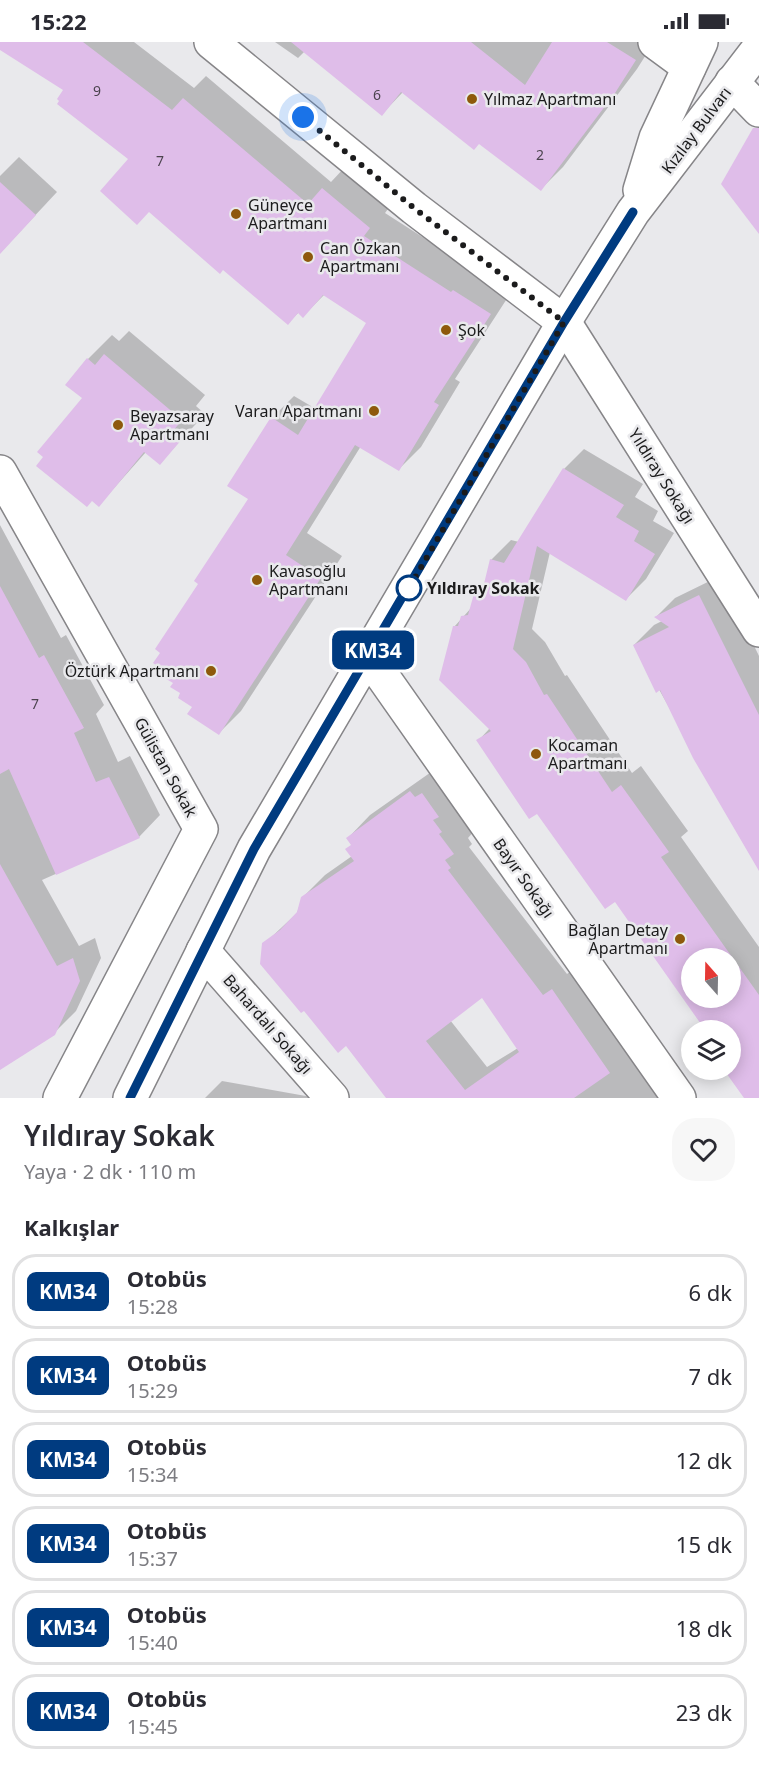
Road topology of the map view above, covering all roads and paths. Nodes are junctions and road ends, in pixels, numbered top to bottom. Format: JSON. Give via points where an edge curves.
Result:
{"nodes":[{"id":1,"x":210,"y":42,"type":"edge"},
{"id":2,"x":655,"y":42,"type":"edge"},
{"id":3,"x":759,"y":48,"type":"edge"},
{"id":4,"x":695,"y":54,"type":"edge"},
{"id":5,"x":732,"y":82,"type":"junction"},
{"id":6,"x":759,"y":110,"type":"edge"},
{"id":7,"x":633,"y":212,"type":"junction"},
{"id":8,"x":564,"y":322,"type":"junction"},
{"id":9,"x":0,"y":472,"type":"edge"},
{"id":10,"x":759,"y":630,"type":"edge"},
{"id":11,"x":369,"y":657,"type":"junction"},
{"id":12,"x":203,"y":951,"type":"junction"},
{"id":13,"x":60,"y":1098,"type":"edge"},
{"id":14,"x":130,"y":1098,"type":"edge"},
{"id":15,"x":332,"y":1098,"type":"edge"},
{"id":16,"x":679,"y":1098,"type":"edge"}],
"edges":[{"from":1,"to":8,"type":"street","via":[[414,208]]},
{"from":2,"to":4,"type":"street"},
{"from":3,"to":5,"type":"street","name":"Kızılay Bulvarı"},
{"from":4,"to":7,"type":"street","name":"Kızılay Bulvarı","via":[[656,138]]},
{"from":5,"to":6,"type":"street"},
{"from":5,"to":7,"type":"street","name":"Kızılay Bulvarı"},
{"from":7,"to":8,"type":"street","name":"Kızılay Bulvarı"},
{"from":8,"to":10,"type":"street","name":"Yıldıray Sokağı"},
{"from":8,"to":11,"type":"street","name":"Kızılay Bulvarı"},
{"from":9,"to":13,"type":"street","name":"Gülistan Sokak","via":[[201,830]]},
{"from":11,"to":12,"type":"street","name":"Kızılay Bulvarı","via":[[254,849]]},
{"from":11,"to":16,"type":"street","name":"Bayır Sokağı"},
{"from":12,"to":14,"type":"street","name":"Kızılay Bulvarı"},
{"from":12,"to":15,"type":"street","name":"Bahardalı Sokağı"}]}
